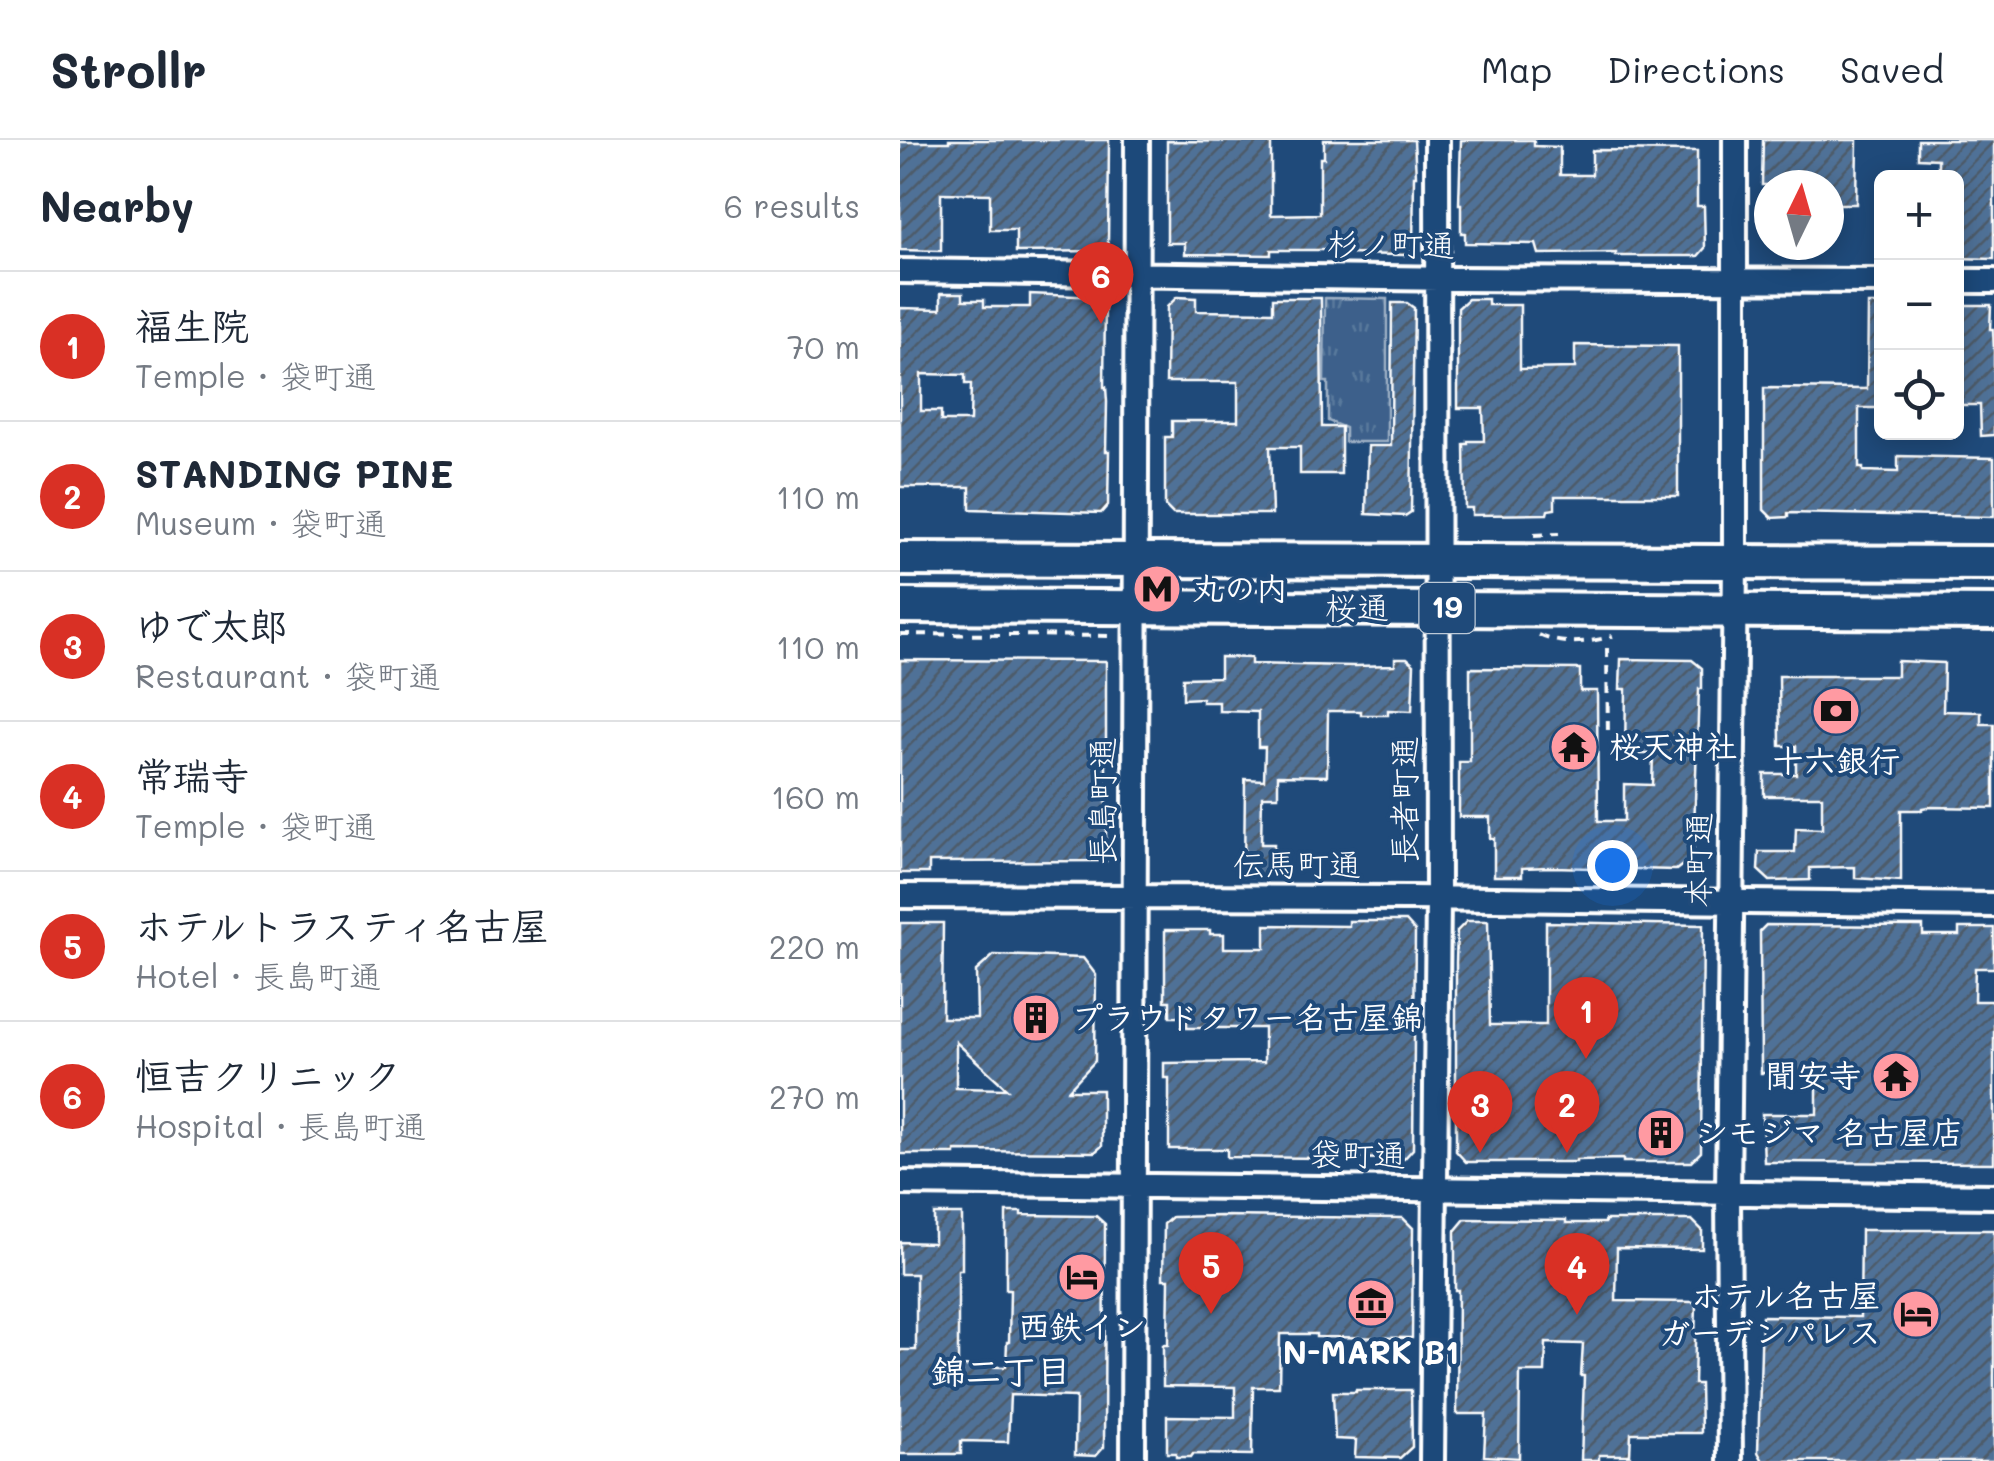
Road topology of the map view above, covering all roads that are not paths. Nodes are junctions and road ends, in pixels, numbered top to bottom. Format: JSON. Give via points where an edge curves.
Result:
{"nodes":[{"id":1,"x":1137,"y":140,"type":"edge"},
{"id":2,"x":1437,"y":140,"type":"edge"},
{"id":3,"x":1735,"y":140,"type":"edge"},
{"id":4,"x":900,"y":271,"type":"edge"},
{"id":5,"x":1137,"y":275,"type":"junction"},
{"id":6,"x":1436,"y":278,"type":"junction"},
{"id":7,"x":1734,"y":281,"type":"junction"},
{"id":8,"x":1874,"y":281,"type":"edge"},
{"id":9,"x":1964,"y":281,"type":"edge"},
{"id":10,"x":1994,"y":281,"type":"edge"},
{"id":11,"x":900,"y":559,"type":"edge"},
{"id":12,"x":1134,"y":560,"type":"junction"},
{"id":13,"x":1438,"y":561,"type":"junction"},
{"id":14,"x":1734,"y":562,"type":"junction"},
{"id":15,"x":1994,"y":563,"type":"edge"},
{"id":16,"x":900,"y":606,"type":"edge"},
{"id":17,"x":1135,"y":606,"type":"junction"},
{"id":18,"x":1438,"y":608,"type":"junction"},
{"id":19,"x":1734,"y":611,"type":"junction"},
{"id":20,"x":1994,"y":612,"type":"edge"},
{"id":21,"x":900,"y":896,"type":"edge"},
{"id":22,"x":1136,"y":896,"type":"junction"},
{"id":23,"x":1438,"y":899,"type":"junction"},
{"id":24,"x":1730,"y":902,"type":"junction"},
{"id":25,"x":1994,"y":905,"type":"edge"},
{"id":26,"x":900,"y":1182,"type":"edge"},
{"id":27,"x":1133,"y":1184,"type":"junction"},
{"id":28,"x":1435,"y":1189,"type":"junction"},
{"id":29,"x":1728,"y":1194,"type":"junction"},
{"id":30,"x":1994,"y":1196,"type":"edge"},
{"id":31,"x":1133,"y":1461,"type":"edge"},
{"id":32,"x":1432,"y":1461,"type":"edge"},
{"id":33,"x":1730,"y":1461,"type":"edge"}],
"edges":[{"from":1,"to":5,"type":"street","name":"長島町通"},
{"from":2,"to":6,"type":"street","name":"長者町通"},
{"from":3,"to":7,"type":"street","name":"本町通"},
{"from":4,"to":5,"type":"street","name":"杉ノ町通"},
{"from":5,"to":6,"type":"street","name":"杉ノ町通"},
{"from":5,"to":12,"type":"street","name":"長島町通"},
{"from":6,"to":7,"type":"street","name":"杉ノ町通"},
{"from":6,"to":13,"type":"street","name":"長者町通"},
{"from":7,"to":8,"type":"street","name":"杉ノ町通"},
{"from":7,"to":14,"type":"street","name":"本町通"},
{"from":9,"to":10,"type":"street"},
{"from":11,"to":12,"type":"highway","name":"桜通","number":"19"},
{"from":12,"to":13,"type":"highway","name":"桜通","number":"19"},
{"from":12,"to":17,"type":"street","name":"長島町通"},
{"from":13,"to":14,"type":"highway","name":"桜通","number":"19"},
{"from":13,"to":18,"type":"street","name":"長者町通"},
{"from":14,"to":15,"type":"highway","name":"桜通","number":"19"},
{"from":14,"to":19,"type":"street","name":"本町通"},
{"from":16,"to":17,"type":"highway","name":"桜通","number":"19"},
{"from":17,"to":18,"type":"highway","name":"桜通","number":"19"},
{"from":17,"to":22,"type":"street","name":"長島町通"},
{"from":18,"to":19,"type":"highway","name":"桜通","number":"19"},
{"from":18,"to":23,"type":"street","name":"長者町通"},
{"from":19,"to":20,"type":"highway","name":"桜通","number":"19"},
{"from":19,"to":24,"type":"street","name":"本町通"},
{"from":21,"to":22,"type":"street","name":"伝馬町通"},
{"from":22,"to":23,"type":"street","name":"伝馬町通"},
{"from":22,"to":27,"type":"street","name":"長島町通"},
{"from":23,"to":24,"type":"street","name":"伝馬町通"},
{"from":23,"to":28,"type":"street","name":"長者町通"},
{"from":24,"to":25,"type":"street","name":"伝馬町通"},
{"from":24,"to":29,"type":"street","name":"本町通"},
{"from":26,"to":27,"type":"street","name":"袋町通"},
{"from":27,"to":28,"type":"street","name":"袋町通"},
{"from":27,"to":31,"type":"street","name":"長島町通"},
{"from":28,"to":29,"type":"street","name":"袋町通"},
{"from":28,"to":32,"type":"street","name":"長者町通"},
{"from":29,"to":30,"type":"street","name":"袋町通"},
{"from":29,"to":33,"type":"street","name":"本町通"}]}
